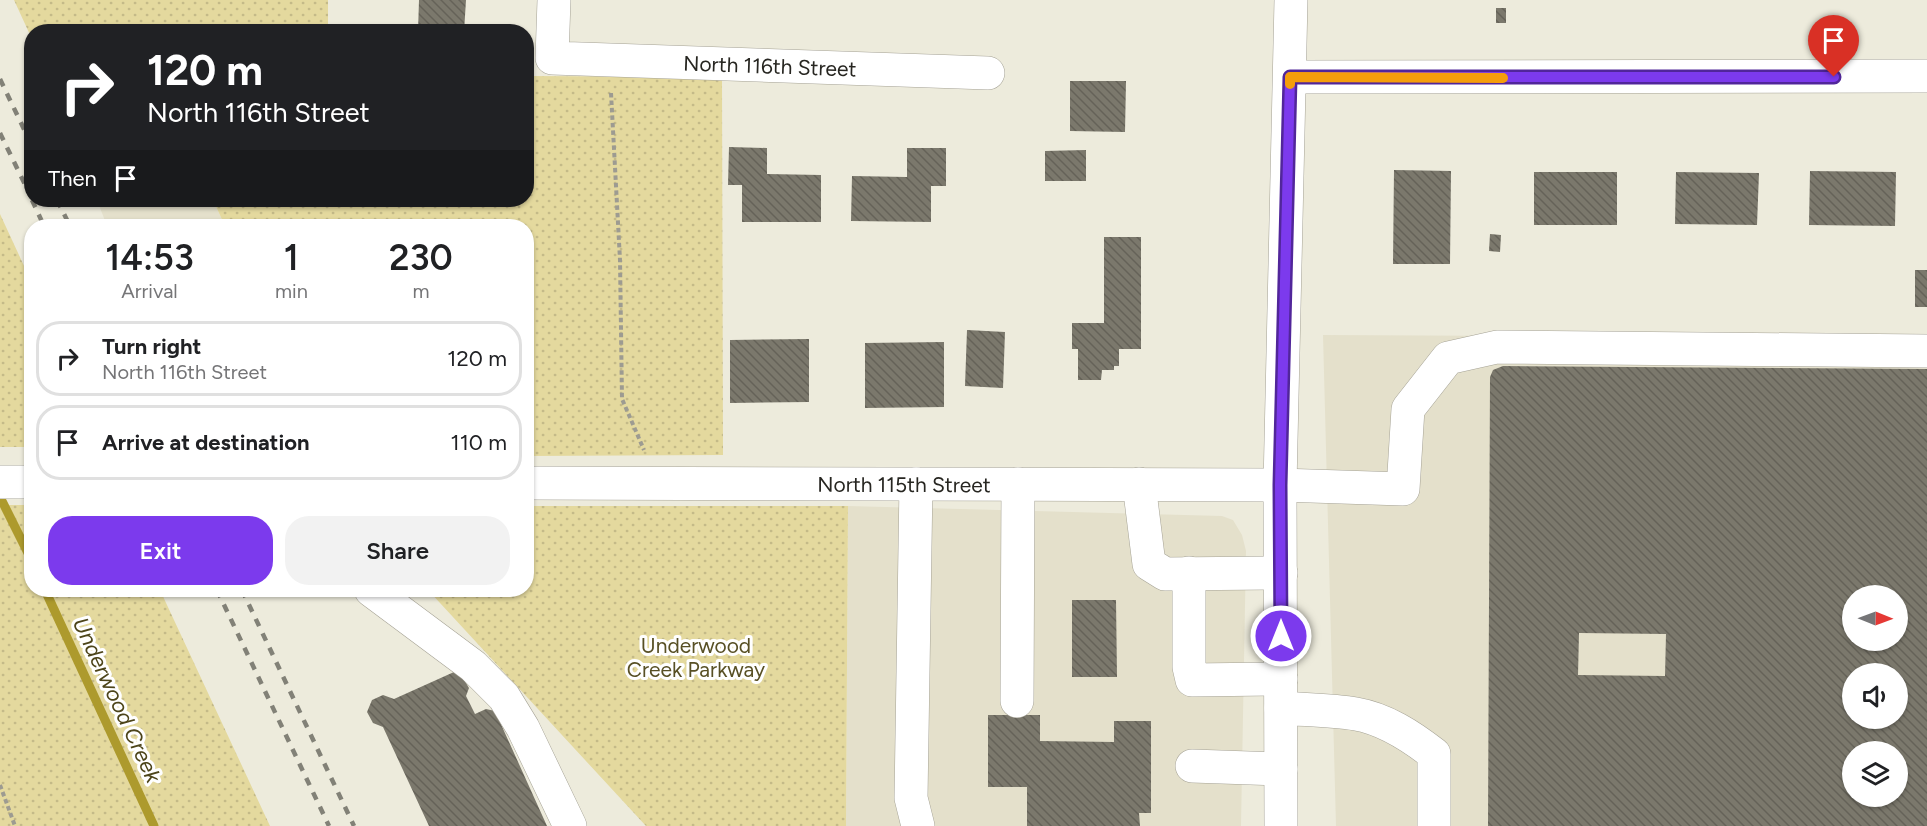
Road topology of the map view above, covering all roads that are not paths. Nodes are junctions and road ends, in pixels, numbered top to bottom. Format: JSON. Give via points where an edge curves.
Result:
{"nodes":[{"id":1,"x":554,"y":0,"type":"edge"},
{"id":2,"x":1291,"y":0,"type":"edge"},
{"id":3,"x":988,"y":73,"type":"dead end"},
{"id":4,"x":1927,"y":76,"type":"edge"},
{"id":5,"x":1290,"y":77,"type":"junction"},
{"id":6,"x":1927,"y":351,"type":"edge"},
{"id":7,"x":534,"y":483,"type":"edge"},
{"id":8,"x":916,"y":484,"type":"junction"},
{"id":9,"x":1018,"y":484,"type":"junction"},
{"id":10,"x":1139,"y":484,"type":"junction"},
{"id":11,"x":1280,"y":485,"type":"junction"},
{"id":12,"x":1189,"y":573,"type":"junction"},
{"id":13,"x":1281,"y":573,"type":"junction"},
{"id":14,"x":380,"y":597,"type":"edge"},
{"id":15,"x":1281,"y":693,"type":"junction"},
{"id":16,"x":1017,"y":701,"type":"dead end"},
{"id":17,"x":1192,"y":766,"type":"dead end"},
{"id":18,"x":1281,"y":769,"type":"junction"},
{"id":19,"x":570,"y":826,"type":"edge"},
{"id":20,"x":918,"y":826,"type":"edge"},
{"id":21,"x":1281,"y":826,"type":"edge"},
{"id":22,"x":1434,"y":826,"type":"edge"}],
"edges":[{"from":1,"to":3,"type":"street","name":"North 116th Street","via":[[552,58]]},
{"from":2,"to":5,"type":"street"},
{"from":4,"to":5,"type":"street"},
{"from":5,"to":11,"type":"street"},
{"from":6,"to":11,"type":"street","name":"North 115th Street","via":[[1497,347],[1448,358],[1408,409],[1403,489]]},
{"from":7,"to":8,"type":"street","name":"North 115th Street"},
{"from":8,"to":9,"type":"street","name":"North 115th Street"},
{"from":8,"to":20,"type":"street","via":[[911,798]]},
{"from":9,"to":10,"type":"street","name":"North 115th Street"},
{"from":9,"to":16,"type":"street"},
{"from":10,"to":11,"type":"street","name":"North 115th Street"},
{"from":10,"to":12,"type":"street","via":[[1149,564],[1165,574]]},
{"from":11,"to":13,"type":"street"},
{"from":12,"to":13,"type":"street"},
{"from":12,"to":15,"type":"street","via":[[1192,680]]},
{"from":13,"to":15,"type":"street"},
{"from":14,"to":19,"type":"street","via":[[473,666],[504,697]]},
{"from":15,"to":18,"type":"street"},
{"from":15,"to":22,"type":"street","via":[[1386,723],[1434,754]]},
{"from":17,"to":18,"type":"street"},
{"from":18,"to":21,"type":"street"}]}
